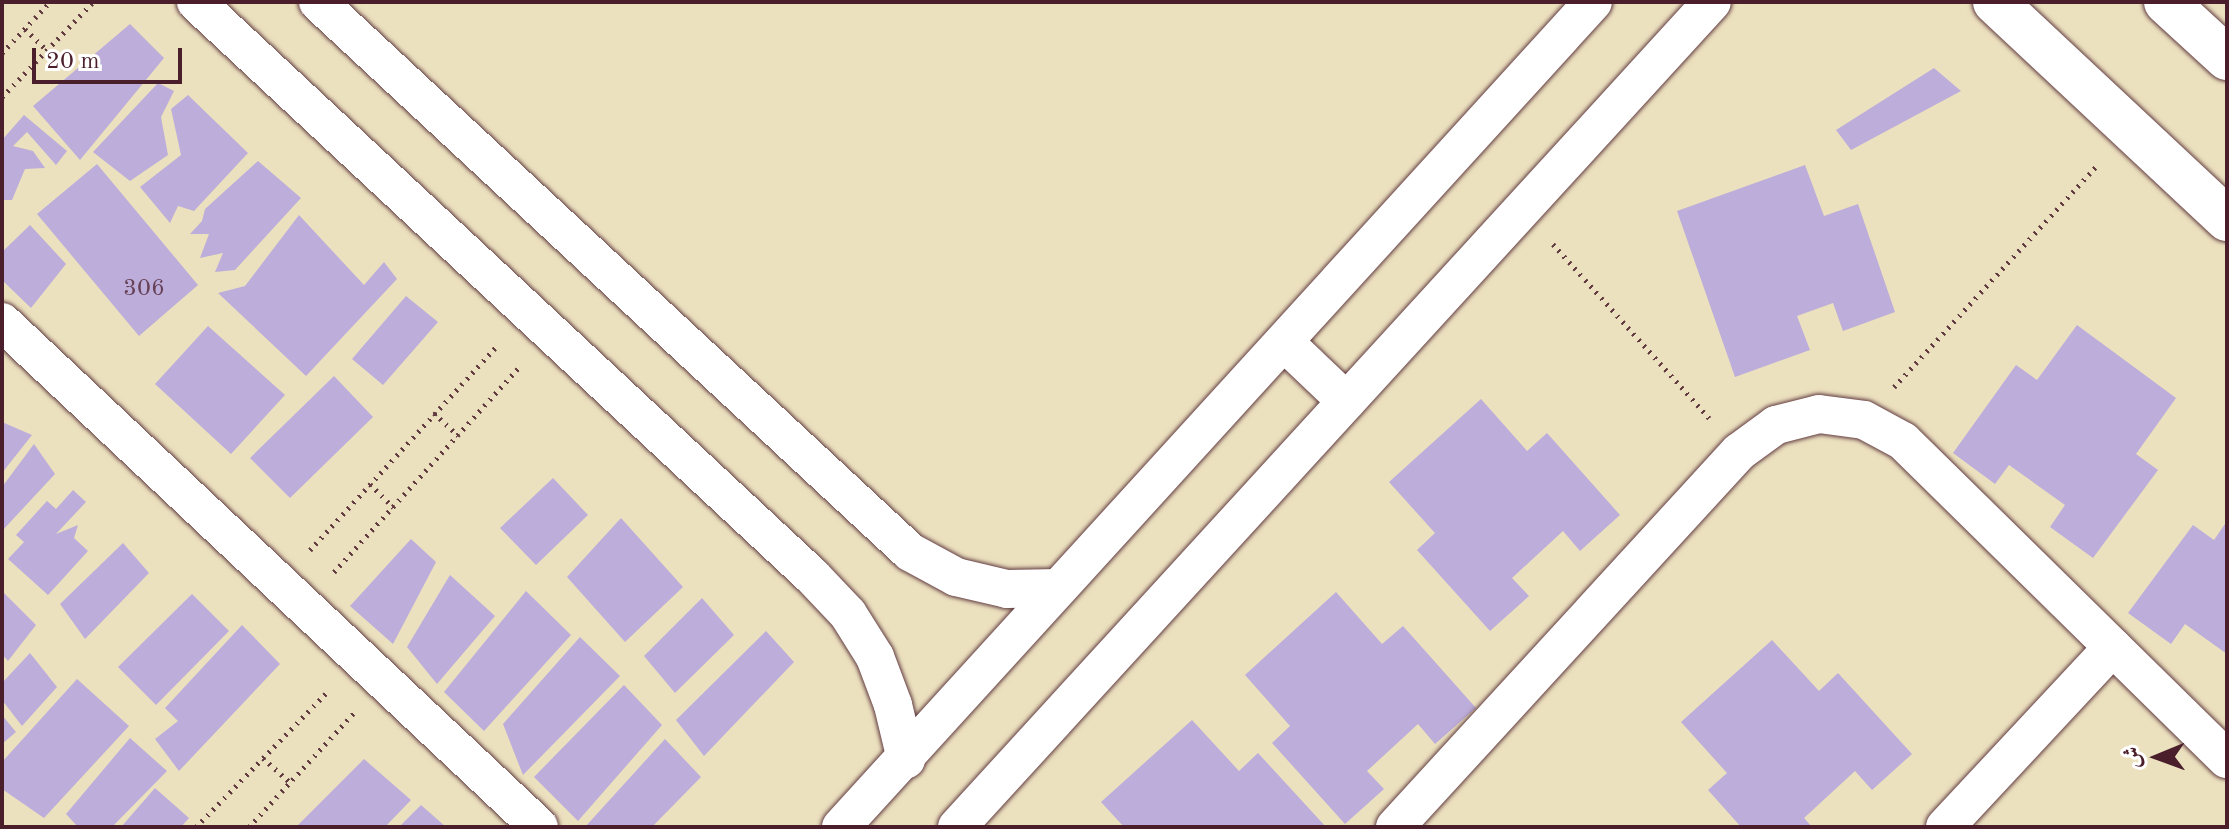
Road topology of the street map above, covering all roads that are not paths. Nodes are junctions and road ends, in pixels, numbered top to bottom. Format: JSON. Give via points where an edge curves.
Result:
{"nodes":[{"id":1,"x":196,"y":2,"type":"edge"},
{"id":2,"x":318,"y":2,"type":"edge"},
{"id":3,"x":1593,"y":2,"type":"edge"},
{"id":4,"x":1712,"y":2,"type":"edge"},
{"id":5,"x":1995,"y":2,"type":"edge"},
{"id":6,"x":2166,"y":2,"type":"edge"},
{"id":7,"x":2227,"y":58,"type":"edge"},
{"id":8,"x":2227,"y":219,"type":"edge"},
{"id":9,"x":2,"y":322,"type":"edge"},
{"id":10,"x":1284,"y":342,"type":"junction"},
{"id":11,"x":1346,"y":401,"type":"junction"},
{"id":12,"x":1058,"y":588,"type":"junction"},
{"id":13,"x":2113,"y":647,"type":"junction"},
{"id":14,"x":906,"y":759,"type":"junction"},
{"id":15,"x":2227,"y":759,"type":"edge"},
{"id":16,"x":539,"y":827,"type":"edge"},
{"id":17,"x":841,"y":827,"type":"edge"},
{"id":18,"x":957,"y":827,"type":"edge"},
{"id":19,"x":1395,"y":827,"type":"edge"},
{"id":20,"x":1945,"y":827,"type":"edge"}],
"edges":[{"from":1,"to":14,"type":"street","via":[[848,614],[875,657]]},
{"from":2,"to":12,"type":"street","via":[[910,552],[969,580],[1007,589]]},
{"from":3,"to":10,"type":"street"},
{"from":4,"to":11,"type":"street"},
{"from":5,"to":8,"type":"street"},
{"from":6,"to":7,"type":"street"},
{"from":9,"to":16,"type":"street"},
{"from":10,"to":11,"type":"street"},
{"from":10,"to":12,"type":"street"},
{"from":11,"to":18,"type":"street"},
{"from":12,"to":14,"type":"street"},
{"from":13,"to":15,"type":"street"},
{"from":13,"to":19,"type":"street","via":[[1903,441],[1864,420],[1819,414],[1776,425],[1739,452]]},
{"from":13,"to":20,"type":"street"},
{"from":14,"to":17,"type":"street"}]}
